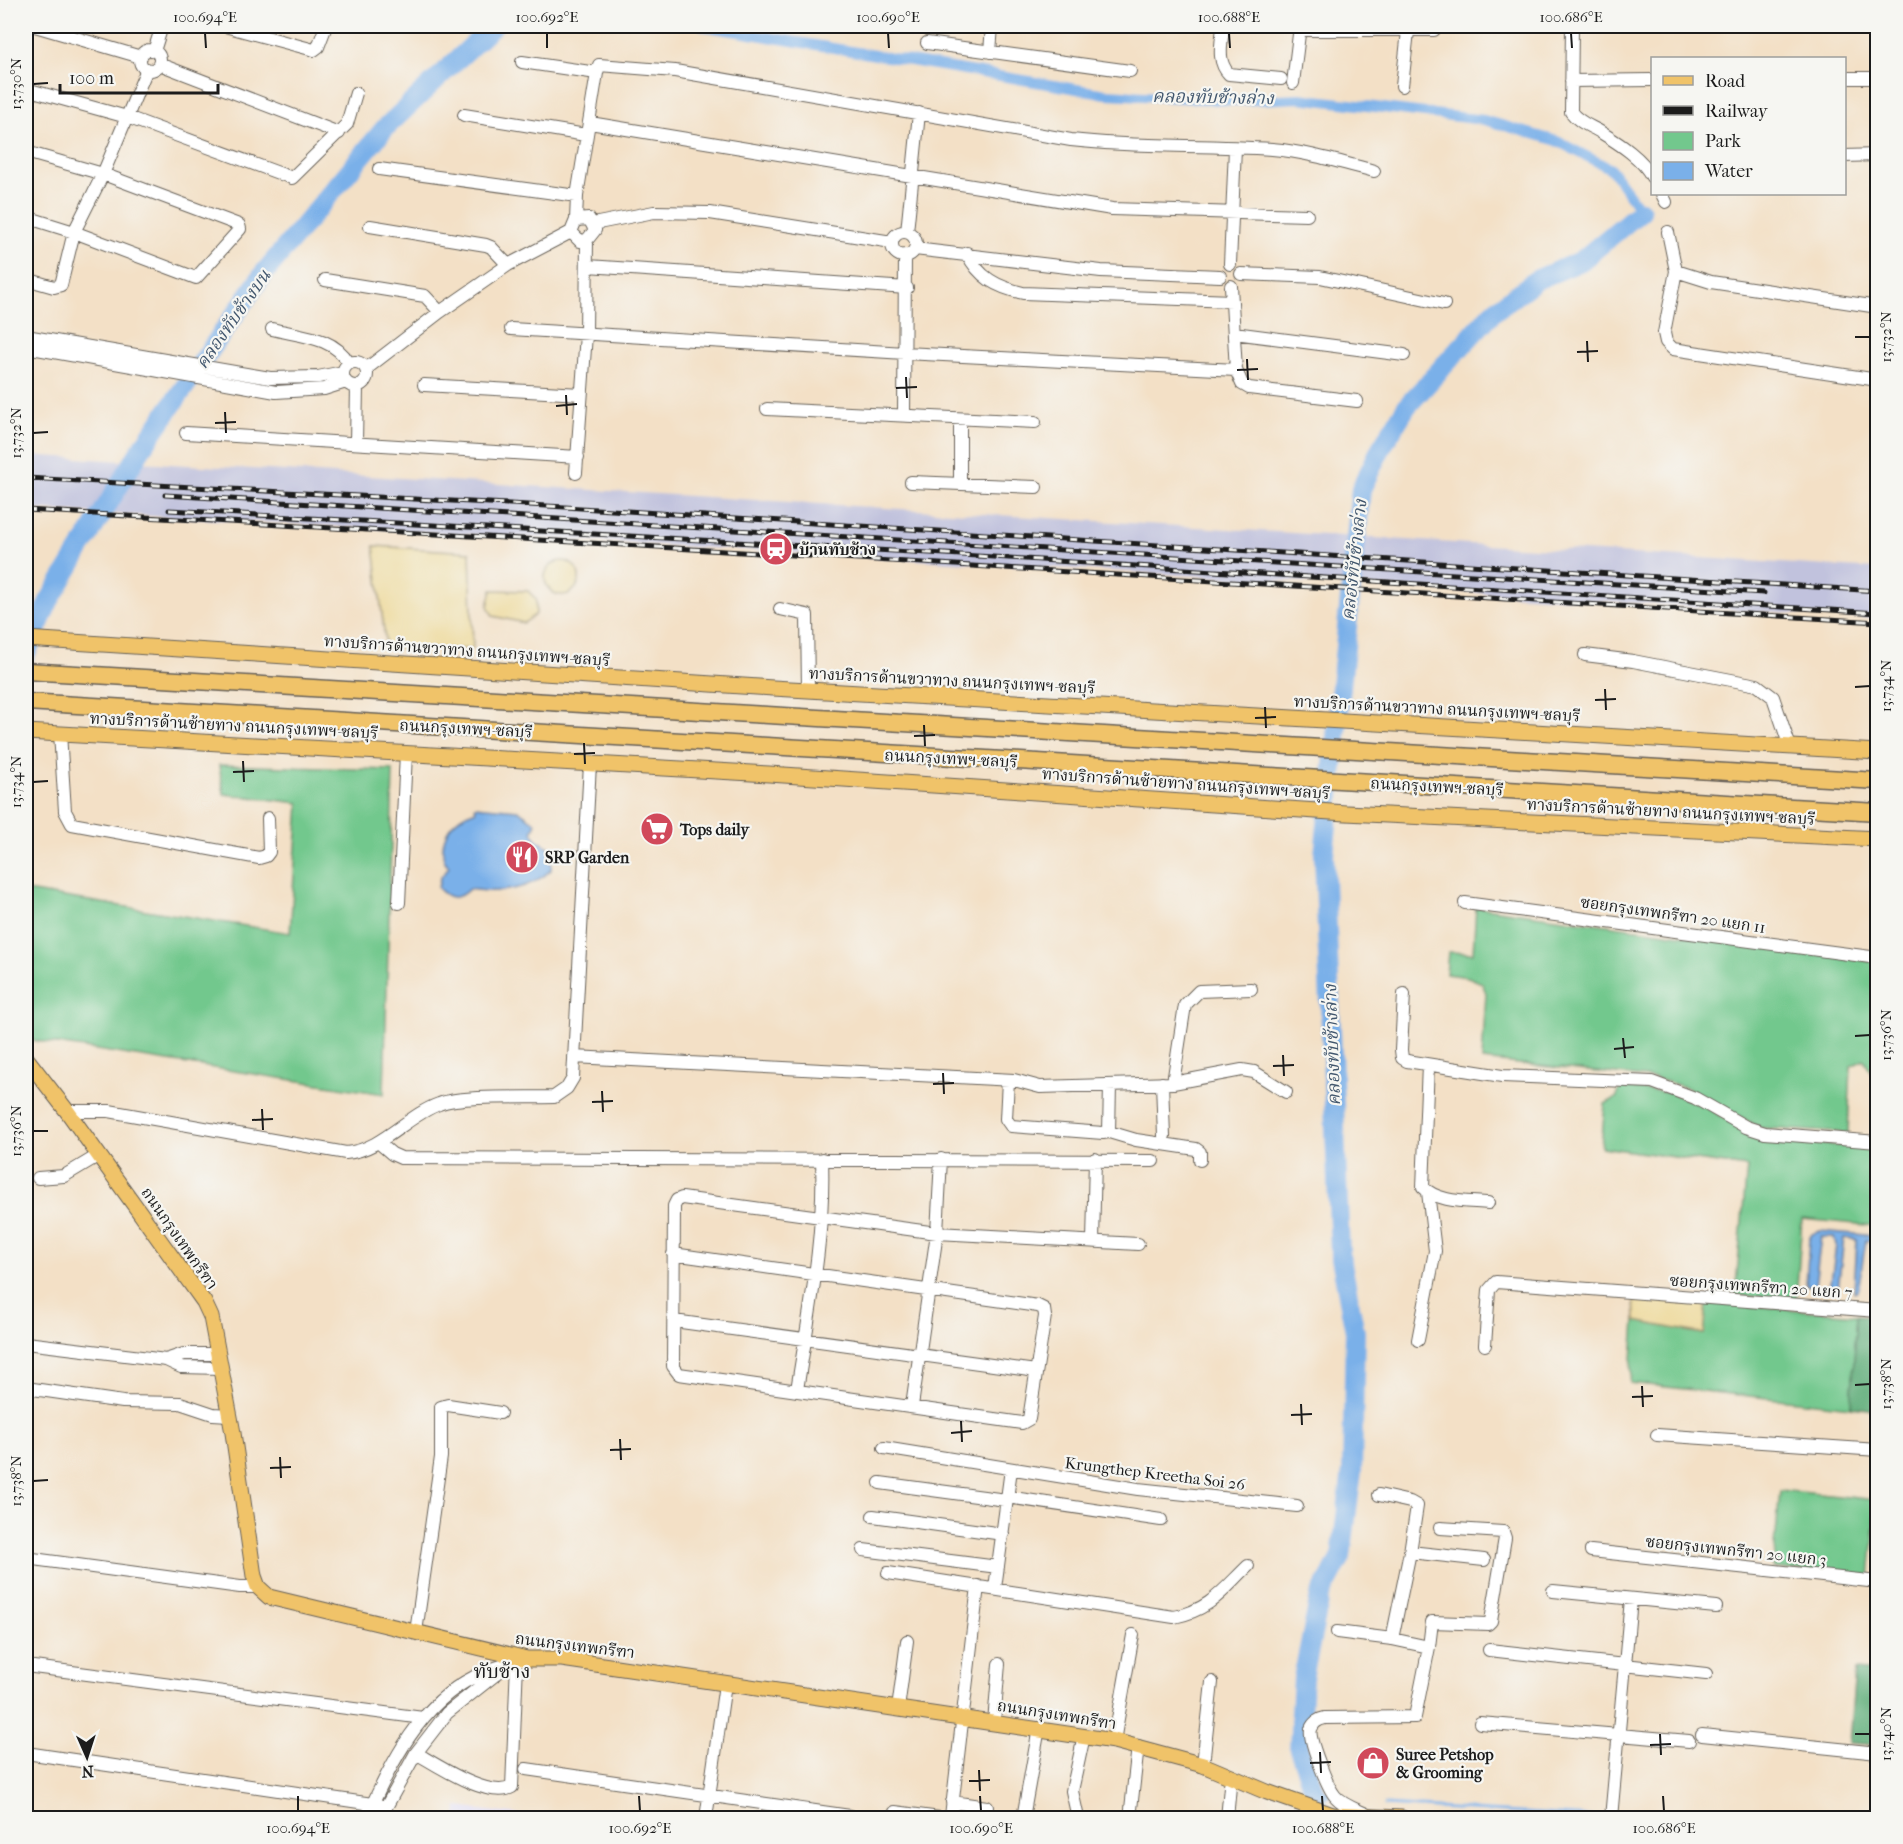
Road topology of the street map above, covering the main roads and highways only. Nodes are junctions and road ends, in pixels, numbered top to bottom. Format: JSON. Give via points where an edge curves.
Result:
{"nodes":[{"id":1,"x":26,"y":639,"type":"edge"},
{"id":2,"x":26,"y":671,"type":"edge"},
{"id":3,"x":30,"y":702,"type":"edge"},
{"id":4,"x":26,"y":732,"type":"edge"},
{"id":5,"x":1878,"y":752,"type":"edge"},
{"id":6,"x":1878,"y":781,"type":"edge"},
{"id":7,"x":1878,"y":812,"type":"edge"},
{"id":8,"x":1878,"y":839,"type":"edge"},
{"id":9,"x":26,"y":1058,"type":"edge"},
{"id":10,"x":1374,"y":1818,"type":"edge"},
{"id":11,"x":1402,"y":1818,"type":"edge"}],
"edges":[{"from":1,"to":5,"type":"main road","name":"ทางบริการด้านขวาทาง ถนนกรุงเทพฯ-ชลบุรี","via":[[808,690]]},
{"from":2,"to":6,"type":"highway","name":"ถนนกรุงเทพฯ-ชลบุรี"},
{"from":3,"to":7,"type":"highway","name":"ถนนกรุงเทพฯ-ชลบุรี"},
{"from":4,"to":8,"type":"main road","name":"ทางบริการด้านซ้ายทาง ถนนกรุงเทพฯ-ชลบุรี","via":[[1346,813]]},
{"from":9,"to":10,"type":"main road","name":"ถนนกรุงเทพกรีฑา","via":[[99,1155],[211,1317],[258,1587],[269,1598],[416,1632],[516,1662],[562,1659],[1114,1741],[1203,1764],[1333,1815]]},
{"from":10,"to":11,"type":"main road","name":"ถนนกรุงเทพกรีฑา"}]}
